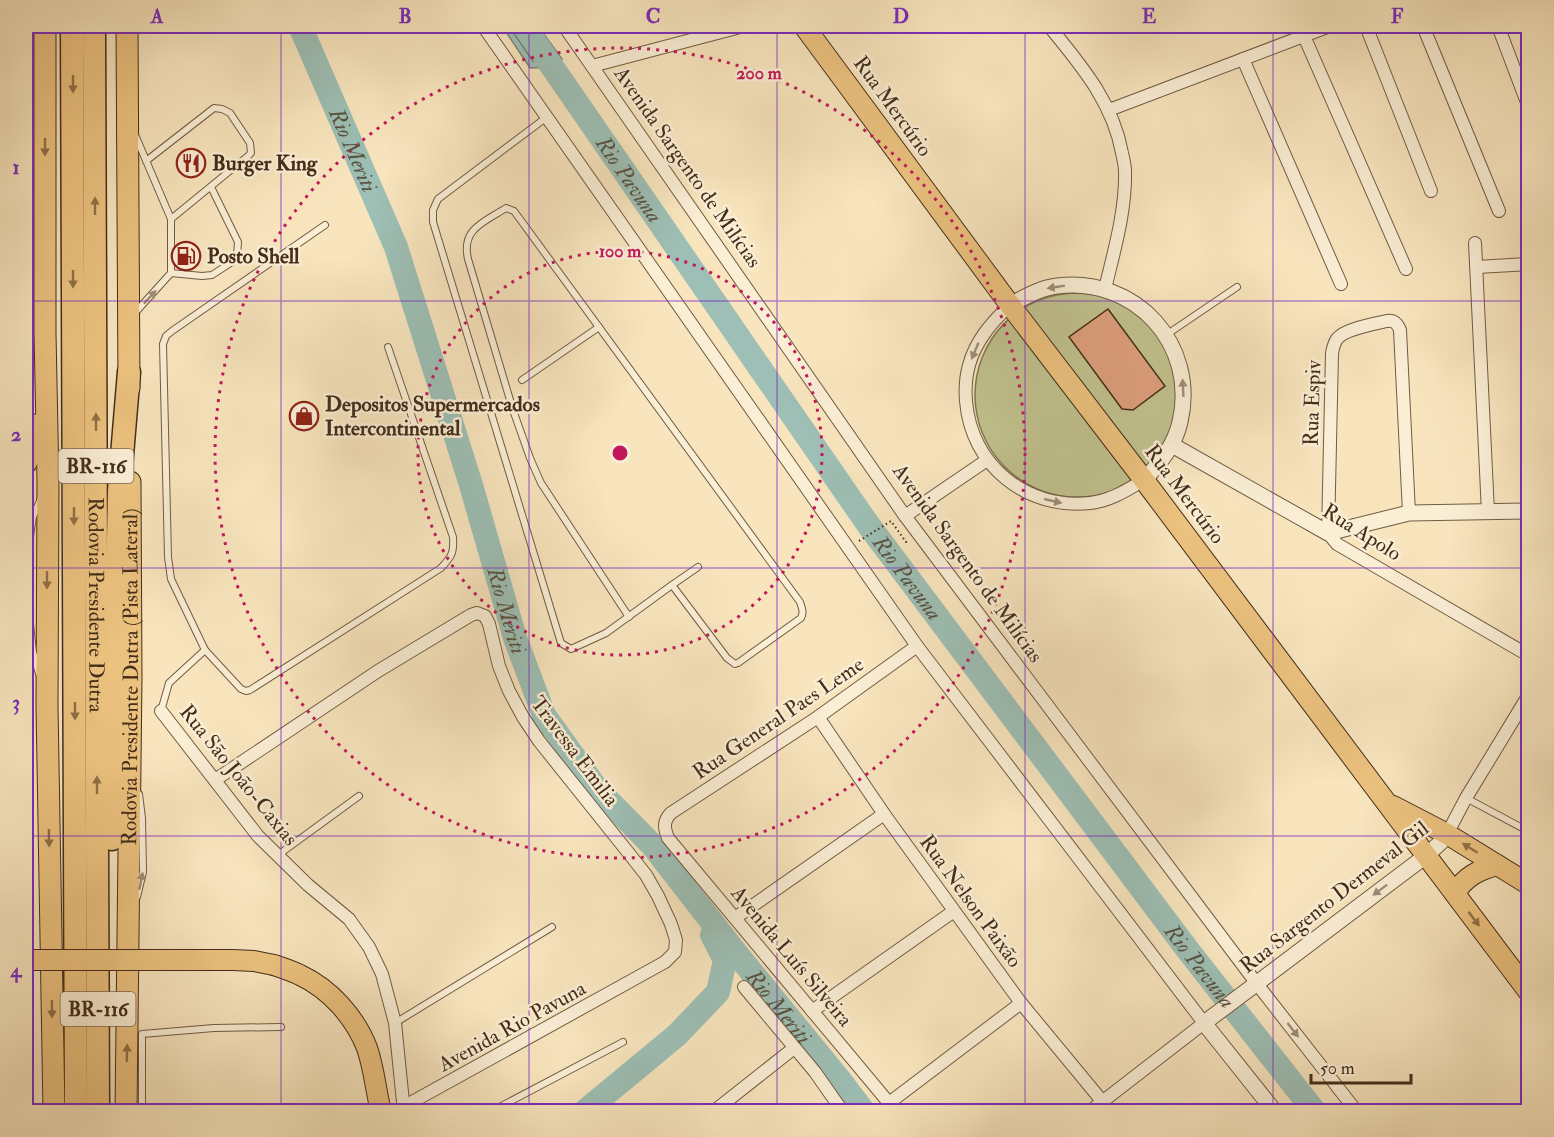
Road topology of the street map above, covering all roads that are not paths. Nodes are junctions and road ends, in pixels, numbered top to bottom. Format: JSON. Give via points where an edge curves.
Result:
{"nodes":[{"id":1,"x":45,"y":26,"type":"edge"},
{"id":2,"x":72,"y":26,"type":"edge"},
{"id":3,"x":94,"y":26,"type":"edge"},
{"id":4,"x":127,"y":26,"type":"edge"},
{"id":5,"x":483,"y":26,"type":"edge"},
{"id":6,"x":564,"y":26,"type":"edge"},
{"id":7,"x":744,"y":26,"type":"edge"},
{"id":8,"x":804,"y":26,"type":"edge"},
{"id":9,"x":1049,"y":26,"type":"edge"},
{"id":10,"x":1330,"y":26,"type":"edge"},
{"id":11,"x":1366,"y":26,"type":"edge"},
{"id":12,"x":1423,"y":26,"type":"edge"},
{"id":13,"x":1498,"y":26,"type":"edge"},
{"id":14,"x":1304,"y":36,"type":"junction"},
{"id":15,"x":1244,"y":59,"type":"junction"},
{"id":16,"x":592,"y":66,"type":"junction"},
{"id":17,"x":1528,"y":105,"type":"edge"},
{"id":18,"x":1109,"y":110,"type":"junction"},
{"id":19,"x":127,"y":117,"type":"junction"},
{"id":20,"x":547,"y":117,"type":"junction"},
{"id":21,"x":146,"y":161,"type":"junction"},
{"id":22,"x":211,"y":187,"type":"junction"},
{"id":23,"x":1431,"y":191,"type":"dead end"},
{"id":24,"x":1499,"y":211,"type":"dead end"},
{"id":25,"x":171,"y":219,"type":"junction"},
{"id":26,"x":325,"y":225,"type":"dead end"},
{"id":27,"x":1475,"y":243,"type":"dead end"},
{"id":28,"x":1528,"y":264,"type":"edge"},
{"id":29,"x":1477,"y":267,"type":"junction"},
{"id":30,"x":1406,"y":269,"type":"dead end"},
{"id":31,"x":171,"y":273,"type":"junction"},
{"id":32,"x":1341,"y":284,"type":"dead end"},
{"id":33,"x":1237,"y":287,"type":"dead end"},
{"id":34,"x":1105,"y":289,"type":"junction"},
{"id":35,"x":1010,"y":305,"type":"junction"},
{"id":36,"x":128,"y":320,"type":"junction"},
{"id":37,"x":599,"y":327,"type":"junction"},
{"id":38,"x":45,"y":333,"type":"junction"},
{"id":39,"x":1166,"y":335,"type":"junction"},
{"id":40,"x":388,"y":347,"type":"dead end"},
{"id":41,"x":129,"y":372,"type":"junction"},
{"id":42,"x":522,"y":380,"type":"dead end"},
{"id":43,"x":1172,"y":445,"type":"junction"},
{"id":44,"x":987,"y":460,"type":"junction"},
{"id":45,"x":26,"y":463,"type":"edge"},
{"id":46,"x":1144,"y":480,"type":"junction"},
{"id":47,"x":48,"y":481,"type":"junction"},
{"id":48,"x":1528,"y":511,"type":"edge"},
{"id":49,"x":1488,"y":512,"type":"junction"},
{"id":50,"x":1409,"y":513,"type":"junction"},
{"id":51,"x":905,"y":516,"type":"junction"},
{"id":52,"x":1328,"y":533,"type":"junction"},
{"id":53,"x":27,"y":550,"type":"edge"},
{"id":54,"x":698,"y":567,"type":"dead end"},
{"id":55,"x":672,"y":585,"type":"junction"},
{"id":56,"x":629,"y":617,"type":"junction"},
{"id":57,"x":917,"y":646,"type":"junction"},
{"id":58,"x":26,"y":647,"type":"edge"},
{"id":59,"x":205,"y":650,"type":"junction"},
{"id":60,"x":33,"y":652,"type":"junction"},
{"id":61,"x":1528,"y":655,"type":"edge"},
{"id":62,"x":1528,"y":696,"type":"edge"},
{"id":63,"x":47,"y":706,"type":"junction"},
{"id":64,"x":161,"y":711,"type":"joint"},
{"id":65,"x":818,"y":717,"type":"junction"},
{"id":66,"x":214,"y":780,"type":"junction"},
{"id":67,"x":359,"y":796,"type":"dead end"},
{"id":68,"x":1466,"y":798,"type":"junction"},
{"id":69,"x":1389,"y":805,"type":"junction"},
{"id":70,"x":884,"y":814,"type":"junction"},
{"id":71,"x":664,"y":825,"type":"joint"},
{"id":72,"x":1528,"y":831,"type":"edge"},
{"id":73,"x":1447,"y":834,"type":"junction"},
{"id":74,"x":278,"y":855,"type":"junction"},
{"id":75,"x":1427,"y":855,"type":"junction"},
{"id":76,"x":1497,"y":865,"type":"junction"},
{"id":77,"x":1528,"y":884,"type":"edge"},
{"id":78,"x":1455,"y":893,"type":"junction"},
{"id":79,"x":97,"y":907,"type":"junction"},
{"id":80,"x":954,"y":911,"type":"junction"},
{"id":81,"x":735,"y":918,"type":"junction"},
{"id":82,"x":552,"y":927,"type":"dead end"},
{"id":83,"x":28,"y":960,"type":"edge"},
{"id":84,"x":639,"y":978,"type":"joint"},
{"id":85,"x":1254,"y":986,"type":"junction"},
{"id":86,"x":744,"y":987,"type":"dead end"},
{"id":87,"x":1528,"y":991,"type":"edge"},
{"id":88,"x":1021,"y":1003,"type":"junction"},
{"id":89,"x":812,"y":1011,"type":"junction"},
{"id":90,"x":1209,"y":1020,"type":"junction"},
{"id":91,"x":395,"y":1023,"type":"junction"},
{"id":92,"x":280,"y":1027,"type":"dead end"},
{"id":93,"x":623,"y":1042,"type":"dead end"},
{"id":94,"x":794,"y":1048,"type":"junction"},
{"id":95,"x":375,"y":1088,"type":"junction"},
{"id":96,"x":1102,"y":1101,"type":"junction"},
{"id":97,"x":890,"y":1107,"type":"edge"},
{"id":98,"x":404,"y":1109,"type":"edge"},
{"id":99,"x":54,"y":1112,"type":"edge"},
{"id":100,"x":76,"y":1112,"type":"edge"},
{"id":101,"x":98,"y":1112,"type":"edge"},
{"id":102,"x":126,"y":1112,"type":"edge"},
{"id":103,"x":142,"y":1112,"type":"edge"},
{"id":104,"x":373,"y":1112,"type":"edge"},
{"id":105,"x":381,"y":1112,"type":"edge"},
{"id":106,"x":490,"y":1112,"type":"edge"},
{"id":107,"x":713,"y":1112,"type":"edge"},
{"id":108,"x":843,"y":1112,"type":"edge"},
{"id":109,"x":1089,"y":1112,"type":"edge"},
{"id":110,"x":1275,"y":1112,"type":"edge"},
{"id":111,"x":1357,"y":1112,"type":"edge"}],
"edges":[{"from":1,"to":38,"type":"highway","number":"BR-116","one_way":true},
{"from":2,"to":100,"type":"highway","name":"Rodovia Presidente Dutra","number":"BR-116","one_way":true},
{"from":79,"to":3,"type":"highway","name":"Rodovia Presidente Dutra","number":"BR-116","one_way":true},
{"from":4,"to":19,"type":"highway","name":"Rodovia Presidente Dutra (Pista Lateral)","number":"BR-116"},
{"from":5,"to":20,"type":"street"},
{"from":6,"to":16,"type":"street","name":"Avenida Sargento de Milícias"},
{"from":7,"to":16,"type":"street"},
{"from":8,"to":35,"type":"main road","name":"Rua Mercúrio"},
{"from":9,"to":18,"type":"street","via":[[1079,62]]},
{"from":10,"to":14,"type":"street"},
{"from":11,"to":23,"type":"street"},
{"from":12,"to":24,"type":"street"},
{"from":13,"to":17,"type":"street"},
{"from":14,"to":15,"type":"street"},
{"from":14,"to":30,"type":"street"},
{"from":15,"to":18,"type":"street"},
{"from":15,"to":32,"type":"street"},
{"from":16,"to":51,"type":"street","name":"Avenida Sargento de Milícias"},
{"from":18,"to":34,"type":"street","via":[[1125,169],[1122,210]]},
{"from":19,"to":21,"type":"lane"},
{"from":19,"to":36,"type":"highway","name":"Rodovia Presidente Dutra (Pista Lateral)","number":"BR-116"},
{"from":20,"to":56,"type":"lane","via":[[438,199],[433,222],[561,642],[571,649]]},
{"from":20,"to":57,"type":"street"},
{"from":21,"to":22,"type":"lane","via":[[214,108],[222,109],[230,113],[250,142],[251,153]]},
{"from":21,"to":25,"type":"lane"},
{"from":22,"to":25,"type":"lane"},
{"from":22,"to":31,"type":"lane","via":[[238,242],[237,256],[212,275]]},
{"from":25,"to":31,"type":"lane"},
{"from":26,"to":59,"type":"lane","via":[[172,331],[163,344],[168,569]]},
{"from":27,"to":29,"type":"street"},
{"from":28,"to":29,"type":"street"},
{"from":29,"to":49,"type":"street"},
{"from":36,"to":31,"type":"lane","one_way":true},
{"from":33,"to":39,"type":"lane"},
{"from":34,"to":35,"type":"street","one_way":true,"via":[[1056,286]]},
{"from":34,"to":39,"type":"street","via":[[1139,307]]},
{"from":35,"to":44,"type":"street","one_way":true,"via":[[978,342],[965,390],[967,415]]},
{"from":35,"to":46,"type":"main road","name":"Rua Mercúrio"},
{"from":36,"to":41,"type":"highway","name":"Rodovia Presidente Dutra (Pista Lateral)","number":"BR-116"},
{"from":37,"to":42,"type":"lane"},
{"from":37,"to":55,"type":"lane","via":[[800,602],[803,614],[735,664]]},
{"from":37,"to":56,"type":"lane","via":[[514,211],[506,208],[469,235],[468,259],[535,472]]},
{"from":38,"to":45,"type":"highway","via":[[35,383],[33,449]]},
{"from":38,"to":47,"type":"highway","number":"BR-116"},
{"from":43,"to":39,"type":"street","one_way":true,"via":[[1184,401],[1183,378]]},
{"from":40,"to":59,"type":"lane","via":[[453,537],[452,556],[441,568],[250,690],[241,689]]},
{"from":41,"to":79,"type":"highway","via":[[119,491],[111,864]]},
{"from":102,"to":41,"type":"highway","name":"Rodovia Presidente Dutra (Pista Lateral)","number":"BR-116","one_way":true,"via":[[131,731]]},
{"from":43,"to":46,"type":"street"},
{"from":43,"to":52,"type":"street","name":"Rua Apolo"},
{"from":44,"to":46,"type":"street","one_way":true,"via":[[1008,481],[1033,496],[1062,503],[1091,503],[1119,495]]},
{"from":44,"to":51,"type":"street"},
{"from":46,"to":69,"type":"main road","name":"Rua Mercúrio"},
{"from":47,"to":53,"type":"lane","via":[[33,518]]},
{"from":47,"to":63,"type":"highway","number":"BR-116","one_way":true},
{"from":48,"to":49,"type":"street"},
{"from":49,"to":50,"type":"street"},
{"from":50,"to":52,"type":"street"},
{"from":50,"to":52,"type":"street","name":"Rua Espiv","via":[[1400,330],[1392,320],[1348,332],[1334,346]]},
{"from":51,"to":85,"type":"street","name":"Avenida Sargento de Milícias"},
{"from":52,"to":61,"type":"street","name":"Rua Apolo","via":[[1337,544]]},
{"from":53,"to":60,"type":"lane"},
{"from":54,"to":55,"type":"lane"},
{"from":55,"to":56,"type":"lane"},
{"from":57,"to":65,"type":"street","name":"Rua General Paes Leme"},
{"from":57,"to":90,"type":"street"},
{"from":58,"to":60,"type":"lane"},
{"from":59,"to":64,"type":"lane","via":[[169,683]]},
{"from":60,"to":63,"type":"lane"},
{"from":62,"to":68,"type":"street","name":"Rua Sargento Dermeval Gil"},
{"from":63,"to":99,"type":"highway","number":"BR-116","one_way":true},
{"from":64,"to":66,"type":"street","name":"Rua São João-Caxias"},
{"from":65,"to":70,"type":"street","name":"Rua Nelson Paixão"},
{"from":65,"to":71,"type":"street","name":"Rua General Paes Leme","via":[[671,813]]},
{"from":66,"to":74,"type":"street","name":"Rua São João-Caxias"},
{"from":66,"to":84,"type":"street","name":"Travessa Emilia","via":[[434,637],[471,615],[485,616],[502,674],[522,717],[646,875],[671,924],[675,952]]},
{"from":67,"to":74,"type":"lane"},
{"from":68,"to":72,"type":"lane"},
{"from":68,"to":73,"type":"street","name":"Rua Sargento Dermeval Gil"},
{"from":69,"to":73,"type":"main road"},
{"from":69,"to":75,"type":"main road","name":"Rua Mercúrio"},
{"from":70,"to":80,"type":"street","name":"Rua Nelson Paixão"},
{"from":70,"to":81,"type":"street"},
{"from":71,"to":81,"type":"street","name":"Avenida Luís Silveira","via":[[668,838]]},
{"from":73,"to":75,"type":"street","name":"Rua Sargento Dermeval Gil"},
{"from":76,"to":73,"type":"main road","one_way":true},
{"from":74,"to":91,"type":"street","name":"Rua São João-Caxias","via":[[349,919],[369,947],[382,974]]},
{"from":75,"to":78,"type":"main road","name":"Rua Mercúrio"},
{"from":75,"to":85,"type":"street","name":"Rua Sargento Dermeval Gil","one_way":true},
{"from":76,"to":77,"type":"main road"},
{"from":76,"to":78,"type":"main road","via":[[1474,873]]},
{"from":78,"to":87,"type":"main road","name":"Rua Mercúrio","one_way":true},
{"from":79,"to":101,"type":"highway","name":"Rodovia Presidente Dutra","number":"BR-116"},
{"from":80,"to":88,"type":"street","name":"Rua Nelson Paixão"},
{"from":80,"to":89,"type":"street"},
{"from":81,"to":89,"type":"street","name":"Avenida Luís Silveira"},
{"from":82,"to":91,"type":"lane"},
{"from":83,"to":95,"type":"main road","bridge":true,"via":[[254,961],[299,974],[332,997],[358,1029],[367,1049]]},
{"from":84,"to":98,"type":"street","name":"Avenida Rio Pavuna"},
{"from":85,"to":90,"type":"street","name":"Rua Sargento Dermeval Gil"},
{"from":85,"to":111,"type":"street","name":"Avenida Sargento de Milícias","one_way":true},
{"from":86,"to":94,"type":"street"},
{"from":88,"to":96,"type":"street","name":"Rua Nelson Paixão"},
{"from":88,"to":97,"type":"street"},
{"from":89,"to":97,"type":"street","name":"Avenida Luís Silveira"},
{"from":90,"to":96,"type":"street"},
{"from":90,"to":110,"type":"street"},
{"from":91,"to":98,"type":"street","name":"Rua São João-Caxias"},
{"from":92,"to":103,"type":"lane","via":[[142,1034]]},
{"from":93,"to":106,"type":"lane"},
{"from":94,"to":107,"type":"street"},
{"from":94,"to":108,"type":"street"},
{"from":95,"to":104,"type":"main road"},
{"from":95,"to":105,"type":"main road"},
{"from":96,"to":109,"type":"street"}]}
